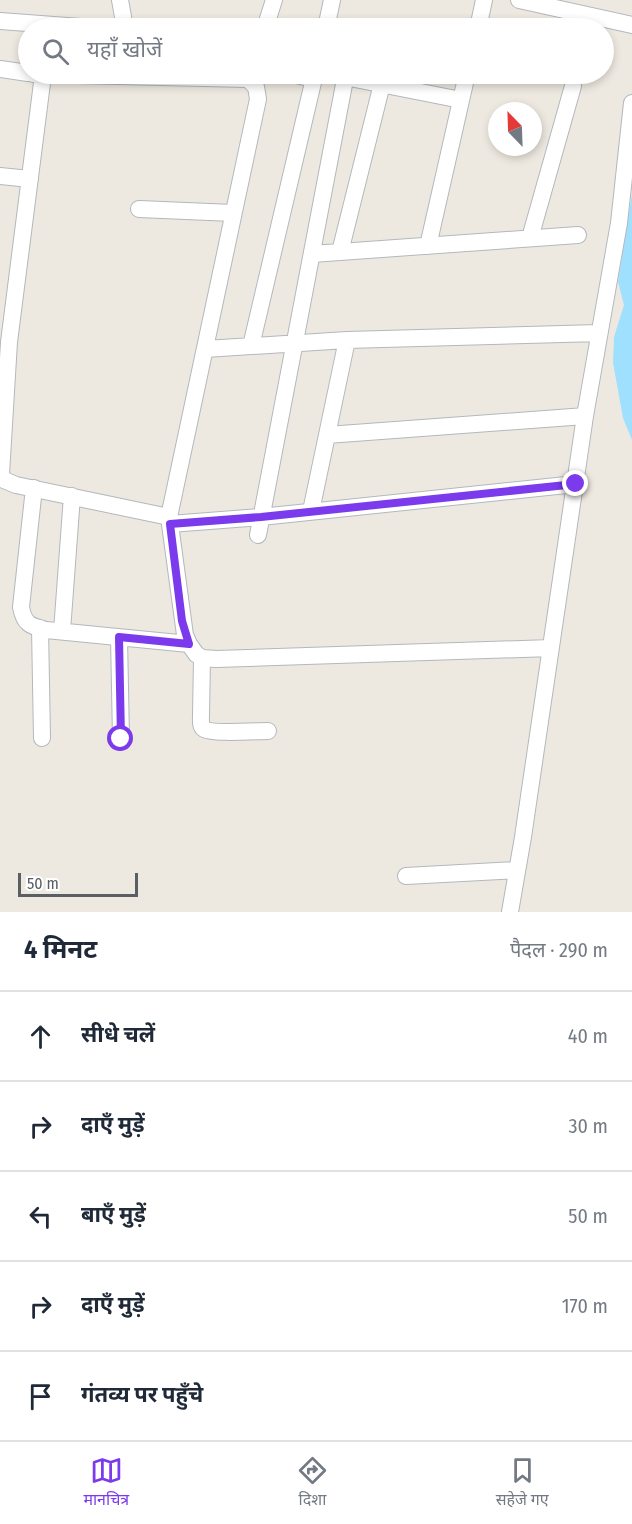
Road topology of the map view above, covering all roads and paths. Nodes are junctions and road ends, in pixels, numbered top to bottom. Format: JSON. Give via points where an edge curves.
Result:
{"nodes":[{"id":1,"x":120,"y":0,"type":"edge"},
{"id":2,"x":274,"y":0,"type":"edge"},
{"id":3,"x":332,"y":0,"type":"edge"},
{"id":4,"x":484,"y":0,"type":"edge"},
{"id":5,"x":519,"y":0,"type":"edge"},
{"id":6,"x":123,"y":18,"type":"edge"},
{"id":7,"x":268,"y":18,"type":"edge"},
{"id":8,"x":328,"y":18,"type":"edge"},
{"id":9,"x":480,"y":18,"type":"edge"},
{"id":10,"x":600,"y":18,"type":"edge"},
{"id":11,"x":0,"y":21,"type":"edge"},
{"id":12,"x":614,"y":21,"type":"edge"},
{"id":13,"x":18,"y":22,"type":"edge"},
{"id":14,"x":632,"y":25,"type":"edge"},
{"id":15,"x":0,"y":69,"type":"edge"},
{"id":16,"x":18,"y":72,"type":"edge"},
{"id":17,"x":35,"y":84,"type":"edge"},
{"id":18,"x":254,"y":84,"type":"edge"},
{"id":19,"x":312,"y":84,"type":"edge"},
{"id":20,"x":344,"y":84,"type":"edge"},
{"id":21,"x":382,"y":84,"type":"joint"},
{"id":22,"x":465,"y":84,"type":"edge"},
{"id":23,"x":573,"y":86,"type":"dead end"},
{"id":24,"x":461,"y":100,"type":"junction"},
{"id":25,"x":632,"y":103,"type":"edge"},
{"id":26,"x":0,"y":176,"type":"edge"},
{"id":27,"x":30,"y":179,"type":"junction"},
{"id":28,"x":139,"y":209,"type":"dead end"},
{"id":29,"x":233,"y":213,"type":"junction"},
{"id":30,"x":578,"y":235,"type":"dead end"},
{"id":31,"x":530,"y":238,"type":"junction"},
{"id":32,"x":428,"y":246,"type":"junction"},
{"id":33,"x":340,"y":252,"type":"junction"},
{"id":34,"x":312,"y":254,"type":"junction"},
{"id":35,"x":599,"y":333,"type":"junction"},
{"id":36,"x":347,"y":340,"type":"junction"},
{"id":37,"x":295,"y":343,"type":"junction"},
{"id":38,"x":251,"y":346,"type":"junction"},
{"id":39,"x":205,"y":349,"type":"junction"},
{"id":40,"x":585,"y":416,"type":"junction"},
{"id":41,"x":327,"y":435,"type":"junction"},
{"id":42,"x":576,"y":484,"type":"junction"},
{"id":43,"x":34,"y":488,"type":"junction"},
{"id":44,"x":72,"y":496,"type":"junction"},
{"id":45,"x":311,"y":512,"type":"junction"},
{"id":46,"x":261,"y":517,"type":"junction"},
{"id":47,"x":169,"y":520,"type":"junction"},
{"id":48,"x":258,"y":535,"type":"dead end"},
{"id":49,"x":40,"y":628,"type":"junction"},
{"id":50,"x":62,"y":631,"type":"junction"},
{"id":51,"x":119,"y":637,"type":"junction"},
{"id":52,"x":189,"y":644,"type":"junction"},
{"id":53,"x":551,"y":648,"type":"junction"},
{"id":54,"x":202,"y":658,"type":"junction"},
{"id":55,"x":268,"y":731,"type":"dead end"},
{"id":56,"x":42,"y":738,"type":"dead end"},
{"id":57,"x":121,"y":739,"type":"dead end"},
{"id":58,"x":517,"y":870,"type":"junction"},
{"id":59,"x":406,"y":876,"type":"dead end"},
{"id":60,"x":510,"y":912,"type":"edge"}],
"edges":[{"from":1,"to":6,"type":"street"},
{"from":2,"to":7,"type":"street"},
{"from":3,"to":8,"type":"street"},
{"from":4,"to":9,"type":"street"},
{"from":5,"to":10,"type":"street"},
{"from":11,"to":13,"type":"street"},
{"from":12,"to":14,"type":"street"},
{"from":15,"to":16,"type":"street"},
{"from":17,"to":27,"type":"street"},
{"from":18,"to":29,"type":"street","via":[[258,99]]},
{"from":19,"to":38,"type":"street"},
{"from":20,"to":34,"type":"street"},
{"from":21,"to":24,"type":"street"},
{"from":21,"to":33,"type":"street"},
{"from":22,"to":24,"type":"street"},
{"from":23,"to":31,"type":"street"},
{"from":24,"to":32,"type":"street"},
{"from":25,"to":35,"type":"street","via":[[619,223]]},
{"from":26,"to":27,"type":"street"},
{"from":27,"to":43,"type":"street","via":[[9,342],[1,474],[9,483]]},
{"from":28,"to":29,"type":"street"},
{"from":29,"to":39,"type":"street"},
{"from":30,"to":31,"type":"street"},
{"from":31,"to":32,"type":"street"},
{"from":32,"to":33,"type":"street"},
{"from":33,"to":34,"type":"street"},
{"from":34,"to":37,"type":"street"},
{"from":35,"to":36,"type":"street"},
{"from":35,"to":40,"type":"street"},
{"from":36,"to":37,"type":"street"},
{"from":36,"to":41,"type":"street"},
{"from":37,"to":38,"type":"street"},
{"from":37,"to":46,"type":"street"},
{"from":38,"to":39,"type":"street"},
{"from":39,"to":47,"type":"street"},
{"from":40,"to":41,"type":"street"},
{"from":40,"to":42,"type":"street"},
{"from":41,"to":45,"type":"street"},
{"from":42,"to":45,"type":"street"},
{"from":42,"to":53,"type":"street"},
{"from":43,"to":44,"type":"street"},
{"from":43,"to":49,"type":"street","via":[[21,607],[25,620]]},
{"from":44,"to":47,"type":"street"},
{"from":44,"to":50,"type":"street"},
{"from":45,"to":46,"type":"street"},
{"from":46,"to":47,"type":"street"},
{"from":46,"to":48,"type":"street"},
{"from":47,"to":52,"type":"street","via":[[182,621]]},
{"from":49,"to":50,"type":"street"},
{"from":49,"to":56,"type":"street"},
{"from":50,"to":51,"type":"street"},
{"from":51,"to":52,"type":"street"},
{"from":51,"to":57,"type":"street"},
{"from":52,"to":54,"type":"street"},
{"from":53,"to":54,"type":"street"},
{"from":53,"to":58,"type":"street"},
{"from":54,"to":55,"type":"street","via":[[203,728],[221,732]]},
{"from":58,"to":59,"type":"street"},
{"from":58,"to":60,"type":"street"}]}
